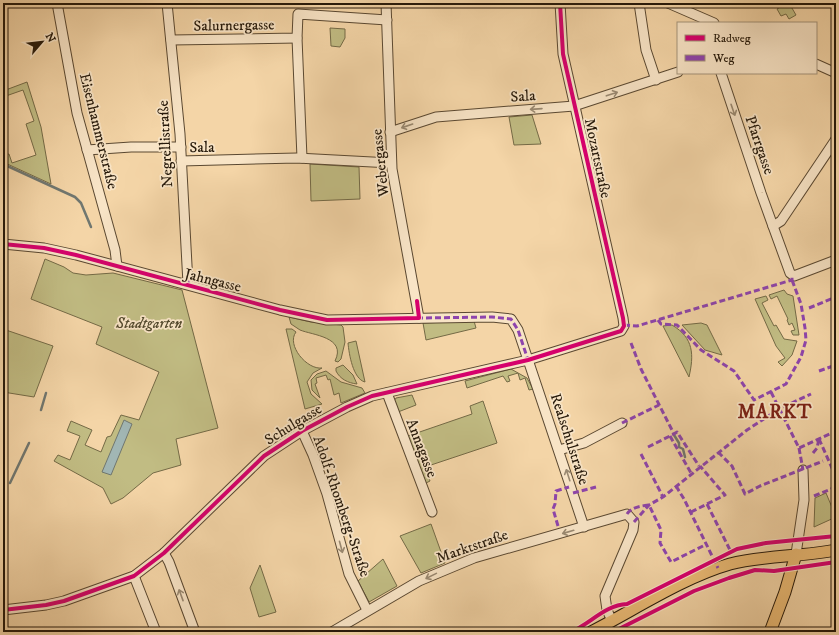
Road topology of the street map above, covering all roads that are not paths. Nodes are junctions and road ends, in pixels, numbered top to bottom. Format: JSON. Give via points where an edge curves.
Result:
{"nodes":[{"id":1,"x":57,"y":3,"type":"edge"},
{"id":2,"x":167,"y":3,"type":"edge"},
{"id":3,"x":386,"y":3,"type":"edge"},
{"id":4,"x":560,"y":3,"type":"edge"},
{"id":5,"x":639,"y":3,"type":"edge"},
{"id":6,"x":668,"y":3,"type":"edge"},
{"id":7,"x":387,"y":20,"type":"junction"},
{"id":8,"x":710,"y":22,"type":"edge"},
{"id":9,"x":297,"y":38,"type":"junction"},
{"id":10,"x":171,"y":40,"type":"junction"},
{"id":11,"x":817,"y":64,"type":"edge"},
{"id":12,"x":677,"y":72,"type":"edge"},
{"id":13,"x":836,"y":73,"type":"edge"},
{"id":14,"x":721,"y":74,"type":"edge"},
{"id":15,"x":656,"y":80,"type":"junction"},
{"id":16,"x":574,"y":106,"type":"junction"},
{"id":17,"x":390,"y":132,"type":"junction"},
{"id":18,"x":836,"y":138,"type":"edge"},
{"id":19,"x":180,"y":147,"type":"junction"},
{"id":20,"x":86,"y":150,"type":"junction"},
{"id":21,"x":302,"y":158,"type":"junction"},
{"id":22,"x":181,"y":161,"type":"junction"},
{"id":23,"x":391,"y":163,"type":"junction"},
{"id":24,"x":772,"y":226,"type":"junction"},
{"id":25,"x":3,"y":244,"type":"edge"},
{"id":26,"x":836,"y":260,"type":"edge"},
{"id":27,"x":117,"y":266,"type":"junction"},
{"id":28,"x":188,"y":284,"type":"junction"},
{"id":29,"x":623,"y":316,"type":"joint"},
{"id":30,"x":419,"y":318,"type":"junction"},
{"id":31,"x":528,"y":360,"type":"junction"},
{"id":32,"x":387,"y":393,"type":"junction"},
{"id":33,"x":622,"y":423,"type":"dead end"},
{"id":34,"x":302,"y":431,"type":"junction"},
{"id":35,"x":561,"y":454,"type":"junction"},
{"id":36,"x":803,"y":470,"type":"dead end"},
{"id":37,"x":432,"y":512,"type":"dead end"},
{"id":38,"x":584,"y":527,"type":"junction"},
{"id":39,"x":836,"y":550,"type":"edge"},
{"id":40,"x":164,"y":553,"type":"junction"},
{"id":41,"x":796,"y":554,"type":"junction"},
{"id":42,"x":134,"y":576,"type":"junction"},
{"id":43,"x":3,"y":610,"type":"edge"},
{"id":44,"x":367,"y":610,"type":"junction"},
{"id":45,"x":612,"y":621,"type":"junction"},
{"id":46,"x":156,"y":632,"type":"edge"},
{"id":47,"x":195,"y":632,"type":"edge"},
{"id":48,"x":332,"y":632,"type":"edge"},
{"id":49,"x":590,"y":632,"type":"edge"},
{"id":50,"x":770,"y":632,"type":"edge"}],
"edges":[{"from":1,"to":20,"type":"street","name":"Eisenhammerstraße"},
{"from":2,"to":10,"type":"street","name":"Negrellistraße"},
{"from":3,"to":7,"type":"street","name":"Webergasse"},
{"from":4,"to":16,"type":"street","name":"Mozartstraße","via":[[563,54]]},
{"from":5,"to":15,"type":"street","via":[[646,50]]},
{"from":6,"to":8,"type":"street"},
{"from":7,"to":9,"type":"street","name":"Salurnergasse","via":[[298,14]]},
{"from":7,"to":17,"type":"street","name":"Webergasse"},
{"from":9,"to":10,"type":"street","name":"Salurnergasse"},
{"from":9,"to":21,"type":"street","name":"Salurnergasse"},
{"from":10,"to":19,"type":"street","name":"Negrellistraße"},
{"from":11,"to":13,"type":"street"},
{"from":12,"to":15,"type":"street","name":"Sala"},
{"from":14,"to":24,"type":"street","name":"Pfarrgasse","one_way":true},
{"from":16,"to":15,"type":"street","name":"Sala","one_way":true},
{"from":16,"to":17,"type":"street","name":"Sala","one_way":true,"via":[[436,117]]},
{"from":16,"to":29,"type":"street","name":"Mozartstraße"},
{"from":17,"to":23,"type":"street","name":"Webergasse"},
{"from":18,"to":24,"type":"street","via":[[781,221]]},
{"from":19,"to":20,"type":"street","name":"Sala"},
{"from":19,"to":22,"type":"street","name":"Negrellistraße"},
{"from":20,"to":27,"type":"street","name":"Eisenhammerstraße","via":[[115,250]]},
{"from":21,"to":22,"type":"street","name":"Sala"},
{"from":21,"to":23,"type":"street","name":"Sala"},
{"from":22,"to":28,"type":"street","name":"Negrellistraße"},
{"from":23,"to":30,"type":"street","name":"Webergasse"},
{"from":24,"to":26,"type":"street","name":"Pfarrgasse","via":[[790,273],[794,276]]},
{"from":25,"to":27,"type":"street","name":"Jahngasse","via":[[44,248]]},
{"from":27,"to":28,"type":"street","name":"Jahngasse","via":[[171,282]]},
{"from":28,"to":30,"type":"street","name":"Jahngasse","via":[[280,310],[327,320]]},
{"from":29,"to":31,"type":"street","name":"Schulgasse","via":[[624,326],[618,333]]},
{"from":30,"to":31,"type":"street","name":"Jahngasse","via":[[512,319]]},
{"from":31,"to":32,"type":"street","name":"Schulgasse"},
{"from":31,"to":35,"type":"street","name":"Realschulstraße"},
{"from":32,"to":34,"type":"street","name":"Schulgasse","via":[[372,396]]},
{"from":32,"to":37,"type":"street","name":"Annagasse"},
{"from":33,"to":35,"type":"street"},
{"from":34,"to":40,"type":"street","name":"Schulgasse","via":[[248,470]]},
{"from":34,"to":44,"type":"street","name":"Adolf-Rhomberg-Straße","one_way":true,"via":[[327,494],[349,574]]},
{"from":38,"to":35,"type":"street","name":"Realschulstraße","one_way":true},
{"from":36,"to":41,"type":"street","via":[[804,500]]},
{"from":38,"to":44,"type":"street","name":"Marktstraße","one_way":true,"via":[[452,566]]},
{"from":38,"to":45,"type":"street","name":"Marktstraße","via":[[629,515],[634,522],[634,530],[605,596]]},
{"from":39,"to":41,"type":"main road"},
{"from":40,"to":42,"type":"street","name":"Schulgasse"},
{"from":47,"to":40,"type":"street","one_way":true},
{"from":41,"to":45,"type":"main road","via":[[718,568]]},
{"from":41,"to":50,"type":"main road"},
{"from":42,"to":43,"type":"street","name":"Schulgasse","via":[[64,601]]},
{"from":42,"to":46,"type":"street"},
{"from":44,"to":48,"type":"street","name":"Marktstraße"},
{"from":45,"to":49,"type":"main road"}]}
